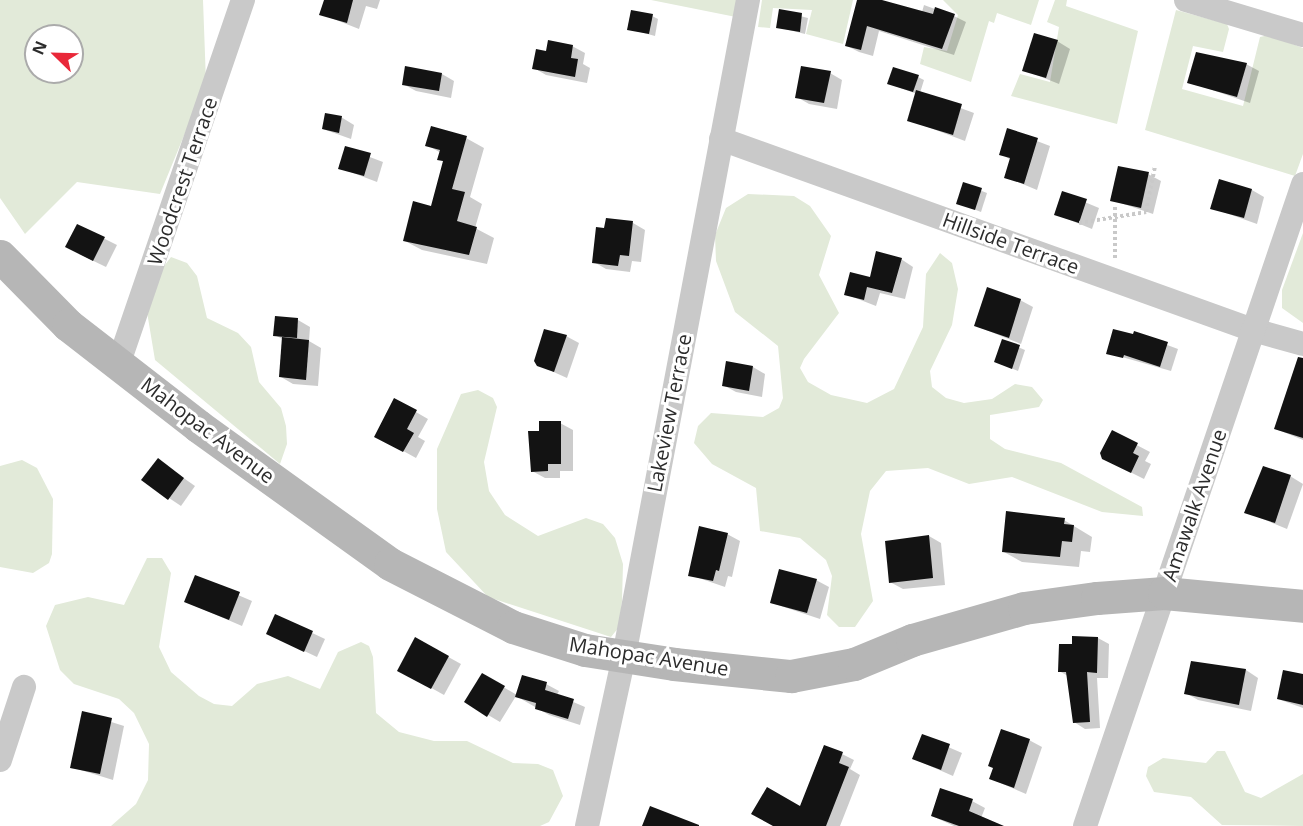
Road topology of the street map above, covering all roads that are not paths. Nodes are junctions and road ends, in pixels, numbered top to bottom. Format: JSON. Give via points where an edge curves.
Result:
{"nodes":[{"id":1,"x":243,"y":0,"type":"edge"},
{"id":2,"x":748,"y":0,"type":"edge"},
{"id":3,"x":1186,"y":0,"type":"edge"},
{"id":4,"x":1303,"y":35,"type":"edge"},
{"id":5,"x":721,"y":139,"type":"junction"},
{"id":6,"x":1303,"y":184,"type":"edge"},
{"id":7,"x":0,"y":256,"type":"edge"},
{"id":8,"x":1253,"y":330,"type":"junction"},
{"id":9,"x":1303,"y":345,"type":"edge"},
{"id":10,"x":119,"y":362,"type":"junction"},
{"id":11,"x":1164,"y":593,"type":"junction"},
{"id":12,"x":1303,"y":606,"type":"edge"},
{"id":13,"x":624,"y":656,"type":"junction"},
{"id":14,"x":24,"y":687,"type":"dead end"},
{"id":15,"x":0,"y":760,"type":"edge"},
{"id":16,"x":587,"y":826,"type":"edge"},
{"id":17,"x":1085,"y":826,"type":"edge"}],
"edges":[{"from":1,"to":10,"type":"street","name":"Woodcrest Terrace"},
{"from":2,"to":5,"type":"street","name":"Lakeview Terrace"},
{"from":3,"to":4,"type":"street"},
{"from":5,"to":8,"type":"street","name":"Hillside Terrace"},
{"from":5,"to":13,"type":"street","name":"Lakeview Terrace"},
{"from":6,"to":8,"type":"street","name":"Amawalk Avenue"},
{"from":7,"to":10,"type":"street","name":"Mahopac Avenue","via":[[68,325]]},
{"from":8,"to":9,"type":"street","name":"Hillside Terrace"},
{"from":8,"to":11,"type":"street","name":"Amawalk Avenue"},
{"from":10,"to":13,"type":"street","name":"Mahopac Avenue","via":[[198,426],[390,564],[513,627],[585,650]]},
{"from":11,"to":12,"type":"street","name":"Mahopac Avenue"},
{"from":11,"to":13,"type":"street","name":"Mahopac Avenue","via":[[1024,608],[912,640],[854,664],[791,675]]},
{"from":11,"to":17,"type":"street","name":"Amawalk Avenue"},
{"from":13,"to":16,"type":"street","name":"Lakeview Terrace"},
{"from":14,"to":15,"type":"street"}]}
